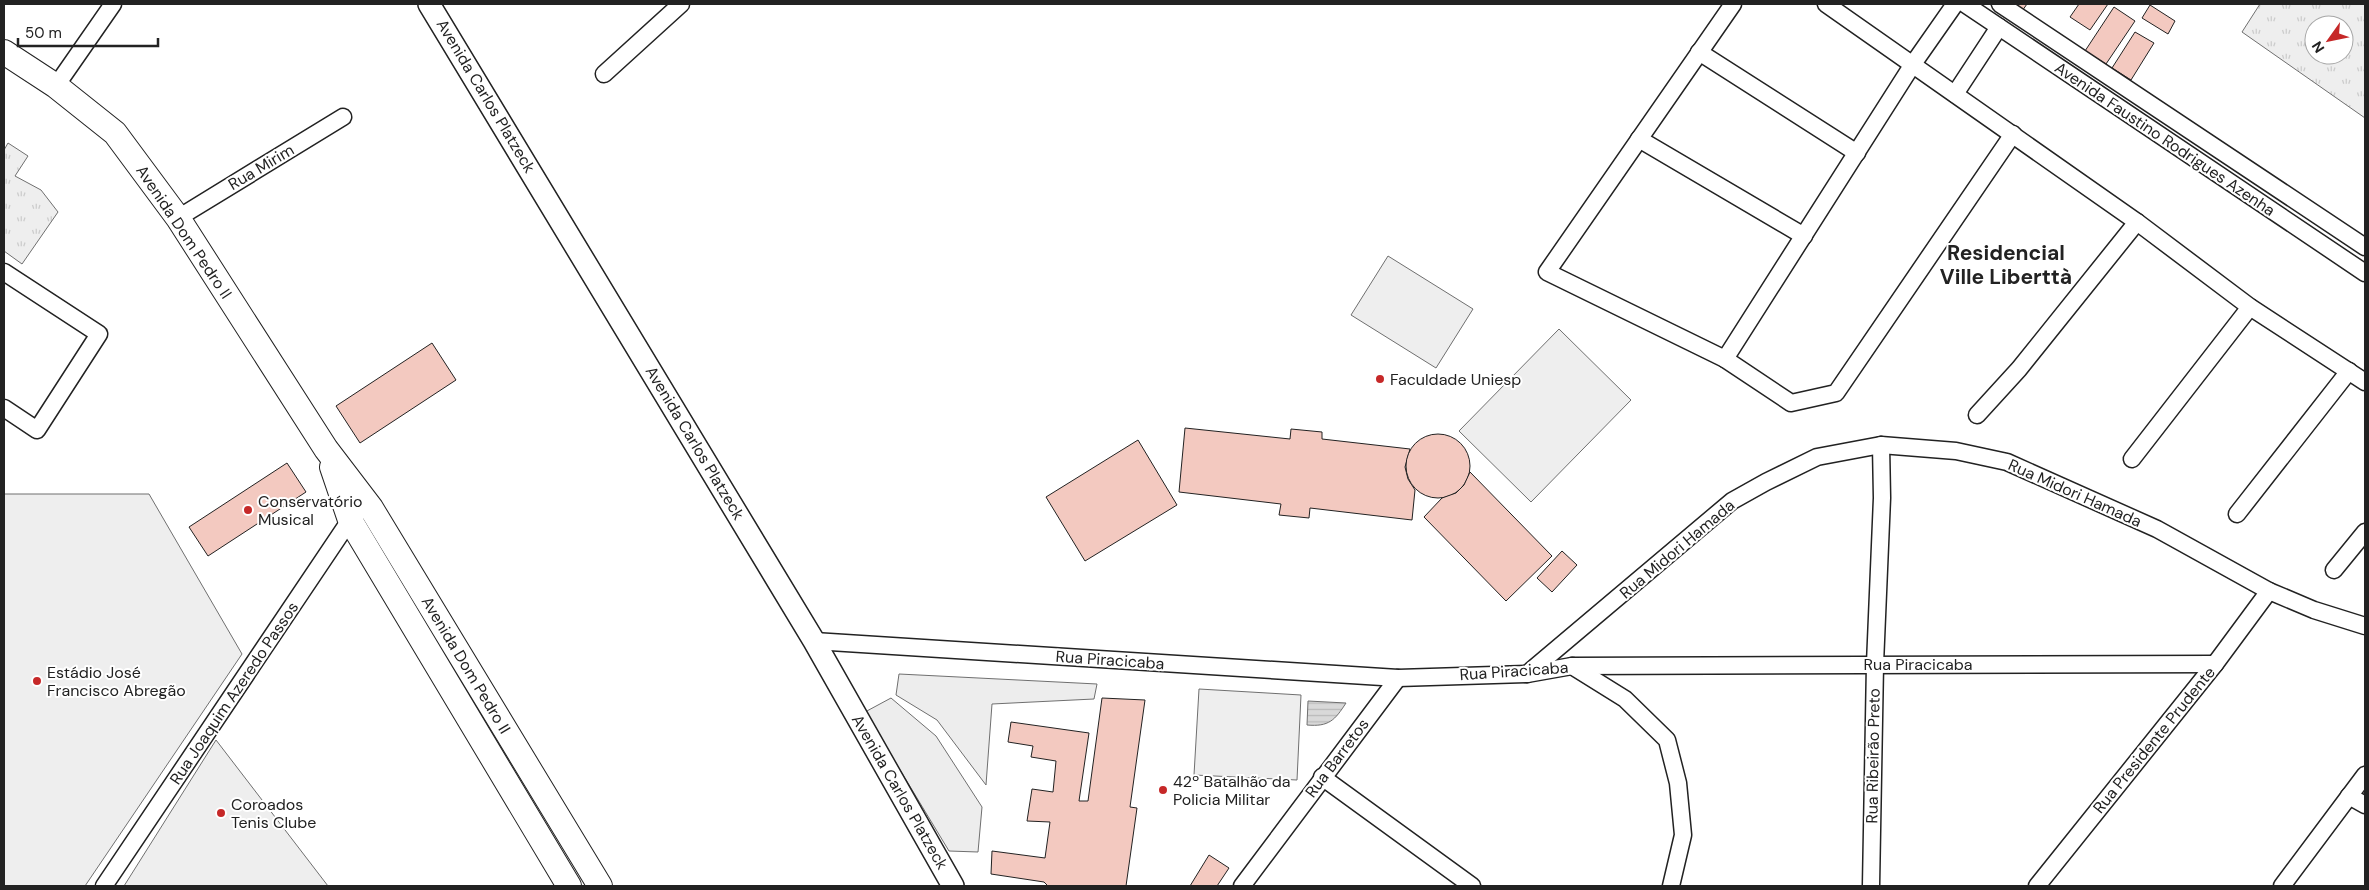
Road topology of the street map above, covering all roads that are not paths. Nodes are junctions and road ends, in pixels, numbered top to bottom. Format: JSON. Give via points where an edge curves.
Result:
{"nodes":[{"id":1,"x":113,"y":4,"type":"edge"},
{"id":2,"x":430,"y":4,"type":"edge"},
{"id":3,"x":681,"y":4,"type":"edge"},
{"id":4,"x":1732,"y":4,"type":"edge"},
{"id":5,"x":1826,"y":4,"type":"edge"},
{"id":6,"x":1955,"y":4,"type":"edge"},
{"id":7,"x":1965,"y":4,"type":"edge"},
{"id":8,"x":2000,"y":4,"type":"edge"},
{"id":9,"x":1999,"y":27,"type":"junction"},
{"id":10,"x":4,"y":52,"type":"edge"},
{"id":11,"x":1699,"y":52,"type":"junction"},
{"id":12,"x":1913,"y":64,"type":"junction"},
{"id":13,"x":604,"y":74,"type":"dead end"},
{"id":14,"x":56,"y":86,"type":"junction"},
{"id":15,"x":1955,"y":94,"type":"junction"},
{"id":16,"x":343,"y":117,"type":"dead end"},
{"id":17,"x":2178,"y":123,"type":"junction"},
{"id":18,"x":2013,"y":134,"type":"junction"},
{"id":19,"x":1639,"y":139,"type":"junction"},
{"id":20,"x":2166,"y":140,"type":"junction"},
{"id":21,"x":1857,"y":153,"type":"junction"},
{"id":22,"x":178,"y":218,"type":"junction"},
{"id":23,"x":2137,"y":222,"type":"junction"},
{"id":24,"x":1804,"y":236,"type":"junction"},
{"id":25,"x":2364,"y":246,"type":"edge"},
{"id":26,"x":2359,"y":268,"type":"edge"},
{"id":27,"x":4,"y":272,"type":"edge"},
{"id":28,"x":2250,"y":307,"type":"junction"},
{"id":29,"x":1726,"y":359,"type":"junction"},
{"id":30,"x":2349,"y":371,"type":"junction"},
{"id":31,"x":2365,"y":382,"type":"edge"},
{"id":32,"x":4,"y":408,"type":"edge"},
{"id":33,"x":1978,"y":415,"type":"dead end"},
{"id":34,"x":1881,"y":445,"type":"junction"},
{"id":35,"x":326,"y":449,"type":"junction"},
{"id":36,"x":2132,"y":459,"type":"dead end"},
{"id":37,"x":371,"y":508,"type":"junction"},
{"id":38,"x":2237,"y":514,"type":"dead end"},
{"id":39,"x":350,"y":520,"type":"junction"},
{"id":40,"x":2365,"y":532,"type":"edge"},
{"id":41,"x":2334,"y":570,"type":"dead end"},
{"id":42,"x":2269,"y":591,"type":"junction"},
{"id":43,"x":2365,"y":617,"type":"edge"},
{"id":44,"x":2347,"y":619,"type":"junction"},
{"id":45,"x":2365,"y":626,"type":"edge"},
{"id":46,"x":814,"y":641,"type":"junction"},
{"id":47,"x":1875,"y":664,"type":"junction"},
{"id":48,"x":2215,"y":664,"type":"junction"},
{"id":49,"x":1572,"y":666,"type":"junction"},
{"id":50,"x":1527,"y":674,"type":"junction"},
{"id":51,"x":1398,"y":678,"type":"junction"},
{"id":52,"x":2365,"y":775,"type":"edge"},
{"id":53,"x":1322,"y":778,"type":"junction"},
{"id":54,"x":2349,"y":796,"type":"junction"},
{"id":55,"x":2365,"y":805,"type":"edge"},
{"id":56,"x":104,"y":886,"type":"edge"},
{"id":57,"x":569,"y":886,"type":"edge"},
{"id":58,"x":600,"y":886,"type":"edge"},
{"id":59,"x":954,"y":886,"type":"edge"},
{"id":60,"x":1242,"y":886,"type":"edge"},
{"id":61,"x":1472,"y":886,"type":"edge"},
{"id":62,"x":1671,"y":886,"type":"edge"},
{"id":63,"x":1870,"y":886,"type":"edge"},
{"id":64,"x":2037,"y":886,"type":"edge"},
{"id":65,"x":2282,"y":886,"type":"edge"}],
"edges":[{"from":1,"to":14,"type":"street"},
{"from":2,"to":46,"type":"street","name":"Avenida Carlos Platzeck"},
{"from":3,"to":13,"type":"street"},
{"from":4,"to":11,"type":"street"},
{"from":5,"to":12,"type":"street"},
{"from":6,"to":12,"type":"street"},
{"from":7,"to":9,"type":"street","name":"Avenida Faustino Rodrigues Azenha"},
{"from":8,"to":17,"type":"street","name":"Avenida Faustino Rodrigues Azenha"},
{"from":9,"to":15,"type":"street"},
{"from":9,"to":20,"type":"street","name":"Avenida Faustino Rodrigues Azenha"},
{"from":10,"to":14,"type":"main road","name":"Avenida Dom Pedro II"},
{"from":11,"to":19,"type":"street"},
{"from":11,"to":21,"type":"street"},
{"from":12,"to":15,"type":"street"},
{"from":12,"to":21,"type":"street"},
{"from":14,"to":22,"type":"main road","name":"Avenida Dom Pedro II","via":[[114,133]]},
{"from":15,"to":18,"type":"street"},
{"from":16,"to":22,"type":"street","name":"Rua Mirim"},
{"from":17,"to":20,"type":"street"},
{"from":17,"to":25,"type":"street","name":"Avenida Faustino Rodrigues Azenha"},
{"from":18,"to":23,"type":"street"},
{"from":18,"to":29,"type":"street","via":[[1836,393],[1791,403]]},
{"from":19,"to":24,"type":"street"},
{"from":19,"to":29,"type":"street","via":[[1547,272]]},
{"from":20,"to":26,"type":"street","name":"Avenida Faustino Rodrigues Azenha"},
{"from":21,"to":24,"type":"street"},
{"from":22,"to":35,"type":"main road","name":"Avenida Dom Pedro II"},
{"from":23,"to":28,"type":"street"},
{"from":23,"to":33,"type":"street"},
{"from":24,"to":29,"type":"street"},
{"from":25,"to":26,"type":"street"},
{"from":27,"to":32,"type":"street","via":[[99,334],[37,430]]},
{"from":28,"to":30,"type":"street"},
{"from":28,"to":36,"type":"street"},
{"from":30,"to":31,"type":"street"},
{"from":30,"to":38,"type":"street"},
{"from":34,"to":42,"type":"street","name":"Rua Midori Hamada","via":[[1956,451],[2008,462],[2157,530]]},
{"from":34,"to":47,"type":"street","name":"Rua Ribeirão Preto"},
{"from":34,"to":50,"type":"street","name":"Rua Midori Hamada","via":[[1817,457],[1732,502]]},
{"from":35,"to":37,"type":"main road","name":"Avenida Dom Pedro II"},
{"from":35,"to":39,"type":"main road","name":"Avenida Dom Pedro II"},
{"from":37,"to":39,"type":"street","name":"Rua Joaquim Azeredo Passos"},
{"from":37,"to":58,"type":"main road","name":"Avenida Dom Pedro II"},
{"from":39,"to":56,"type":"street","name":"Rua Joaquim Azeredo Passos"},
{"from":39,"to":57,"type":"main road","name":"Avenida Dom Pedro II"},
{"from":40,"to":41,"type":"street"},
{"from":42,"to":44,"type":"street","name":"Rua Midori Hamada","via":[[2314,610]]},
{"from":42,"to":48,"type":"street","name":"Rua Presidente Prudente"},
{"from":43,"to":44,"type":"street","name":"Rua Midori Hamada"},
{"from":44,"to":45,"type":"street","name":"Rua Midori Hamada"},
{"from":46,"to":51,"type":"street","name":"Rua Piracicaba"},
{"from":46,"to":59,"type":"street","name":"Avenida Carlos Platzeck"},
{"from":47,"to":48,"type":"street","name":"Rua Piracicaba"},
{"from":47,"to":49,"type":"street","name":"Rua Piracicaba"},
{"from":47,"to":63,"type":"street","name":"Rua Ribeirão Preto"},
{"from":48,"to":64,"type":"street","name":"Rua Presidente Prudente"},
{"from":49,"to":50,"type":"street","name":"Rua Piracicaba"},
{"from":49,"to":62,"type":"street","via":[[1625,699],[1667,740],[1678,783],[1683,835]]},
{"from":50,"to":51,"type":"street","name":"Rua Piracicaba"},
{"from":51,"to":53,"type":"street","name":"Rua Barretos"},
{"from":52,"to":54,"type":"street"},
{"from":53,"to":60,"type":"street","name":"Rua Barretos"},
{"from":53,"to":61,"type":"street"},
{"from":54,"to":55,"type":"street"},
{"from":54,"to":65,"type":"street"}]}
